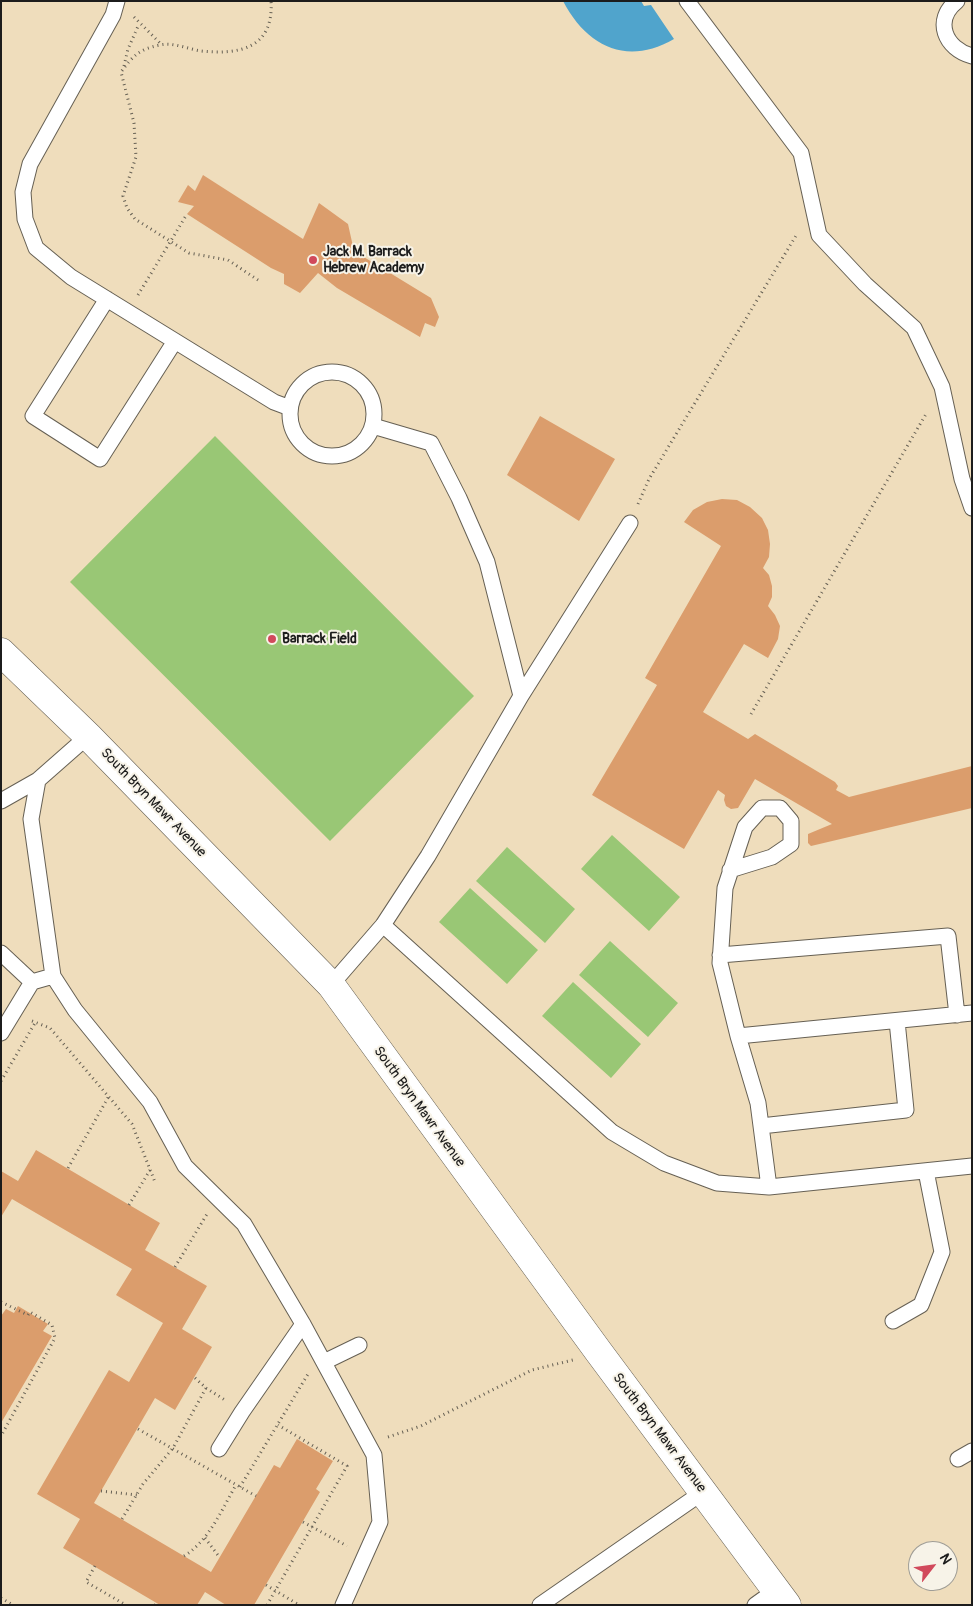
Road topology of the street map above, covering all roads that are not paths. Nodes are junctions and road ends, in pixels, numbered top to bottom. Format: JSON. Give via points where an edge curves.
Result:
{"nodes":[{"id":1,"x":688,"y":1,"type":"edge"},
{"id":2,"x":957,"y":1,"type":"edge"},
{"id":3,"x":116,"y":4,"type":"edge"},
{"id":4,"x":972,"y":56,"type":"edge"},
{"id":5,"x":107,"y":299,"type":"junction"},
{"id":6,"x":175,"y":341,"type":"junction"},
{"id":7,"x":290,"y":408,"type":"junction"},
{"id":8,"x":373,"y":426,"type":"junction"},
{"id":9,"x":972,"y":508,"type":"edge"},
{"id":10,"x":630,"y":523,"type":"road end"},
{"id":11,"x":1,"y":652,"type":"edge"},
{"id":12,"x":521,"y":696,"type":"junction"},
{"id":13,"x":88,"y":736,"type":"junction"},
{"id":14,"x":38,"y":780,"type":"junction"},
{"id":15,"x":1,"y":801,"type":"edge"},
{"id":16,"x":730,"y":870,"type":"junction"},
{"id":17,"x":383,"y":925,"type":"junction"},
{"id":18,"x":1,"y":953,"type":"edge"},
{"id":19,"x":720,"y":955,"type":"junction"},
{"id":20,"x":53,"y":976,"type":"junction"},
{"id":21,"x":32,"y":982,"type":"junction"},
{"id":22,"x":331,"y":986,"type":"junction"},
{"id":23,"x":964,"y":1014,"type":"edge"},
{"id":24,"x":897,"y":1021,"type":"junction"},
{"id":25,"x":1,"y":1032,"type":"edge"},
{"id":26,"x":738,"y":1036,"type":"junction"},
{"id":27,"x":761,"y":1126,"type":"junction"},
{"id":28,"x":972,"y":1166,"type":"edge"},
{"id":29,"x":926,"y":1171,"type":"junction"},
{"id":30,"x":769,"y":1187,"type":"junction"},
{"id":31,"x":893,"y":1321,"type":"dead end"},
{"id":32,"x":303,"y":1324,"type":"junction"},
{"id":33,"x":359,"y":1345,"type":"dead end"},
{"id":34,"x":322,"y":1358,"type":"junction"},
{"id":35,"x":219,"y":1449,"type":"dead end"},
{"id":36,"x":972,"y":1451,"type":"edge"},
{"id":37,"x":958,"y":1459,"type":"dead end"},
{"id":38,"x":703,"y":1492,"type":"junction"},
{"id":39,"x":773,"y":1600,"type":"edge"},
{"id":40,"x":343,"y":1605,"type":"edge"},
{"id":41,"x":540,"y":1605,"type":"edge"}],
"edges":[{"from":1,"to":9,"type":"lane","via":[[801,153],[819,235],[865,284],[914,328],[942,387],[962,479]]},
{"from":2,"to":4,"type":"lane","via":[[947,13],[944,32],[954,48]]},
{"from":3,"to":5,"type":"lane","via":[[30,164],[22,192],[25,219],[36,248],[71,277]]},
{"from":5,"to":6,"type":"lane"},
{"from":5,"to":6,"type":"lane","via":[[33,416],[100,459]]},
{"from":6,"to":7,"type":"lane","via":[[274,402]]},
{"from":7,"to":8,"type":"lane","via":[[296,435],[304,446],[316,453],[330,456],[357,448],[367,439]]},
{"from":7,"to":8,"type":"lane","via":[[294,394],[314,375],[341,372],[365,387],[375,412]]},
{"from":8,"to":12,"type":"lane","via":[[431,443],[487,562]]},
{"from":10,"to":12,"type":"lane"},
{"from":11,"to":13,"type":"main road","name":"South Bryn Mawr Avenue"},
{"from":12,"to":17,"type":"lane","via":[[428,856]]},
{"from":13,"to":14,"type":"lane"},
{"from":13,"to":22,"type":"main road","name":"South Bryn Mawr Avenue"},
{"from":14,"to":15,"type":"lane"},
{"from":14,"to":20,"type":"lane","via":[[31,819]]},
{"from":16,"to":16,"type":"lane","via":[[744,826],[762,808],[780,808],[791,821],[791,844],[772,857]]},
{"from":16,"to":19,"type":"lane","via":[[725,888]]},
{"from":17,"to":22,"type":"lane"},
{"from":17,"to":30,"type":"lane","via":[[612,1132],[664,1163],[717,1183]]},
{"from":18,"to":21,"type":"lane"},
{"from":19,"to":23,"type":"lane","via":[[948,936]]},
{"from":19,"to":26,"type":"lane"},
{"from":20,"to":21,"type":"lane"},
{"from":20,"to":32,"type":"lane","via":[[75,1010],[150,1102],[185,1166],[244,1224]]},
{"from":21,"to":25,"type":"lane"},
{"from":22,"to":38,"type":"main road","name":"South Bryn Mawr Avenue"},
{"from":23,"to":24,"type":"lane"},
{"from":24,"to":26,"type":"lane"},
{"from":24,"to":27,"type":"lane","via":[[906,1110]]},
{"from":26,"to":27,"type":"lane","via":[[758,1103]]},
{"from":27,"to":30,"type":"lane"},
{"from":28,"to":29,"type":"lane"},
{"from":29,"to":30,"type":"lane"},
{"from":29,"to":31,"type":"lane","via":[[942,1252],[921,1305]]},
{"from":32,"to":34,"type":"lane"},
{"from":32,"to":35,"type":"lane"},
{"from":33,"to":34,"type":"lane"},
{"from":34,"to":40,"type":"lane","via":[[374,1455],[380,1522]]},
{"from":36,"to":37,"type":"lane"},
{"from":38,"to":39,"type":"main road","name":"South Bryn Mawr Avenue"},
{"from":38,"to":41,"type":"lane"}]}
